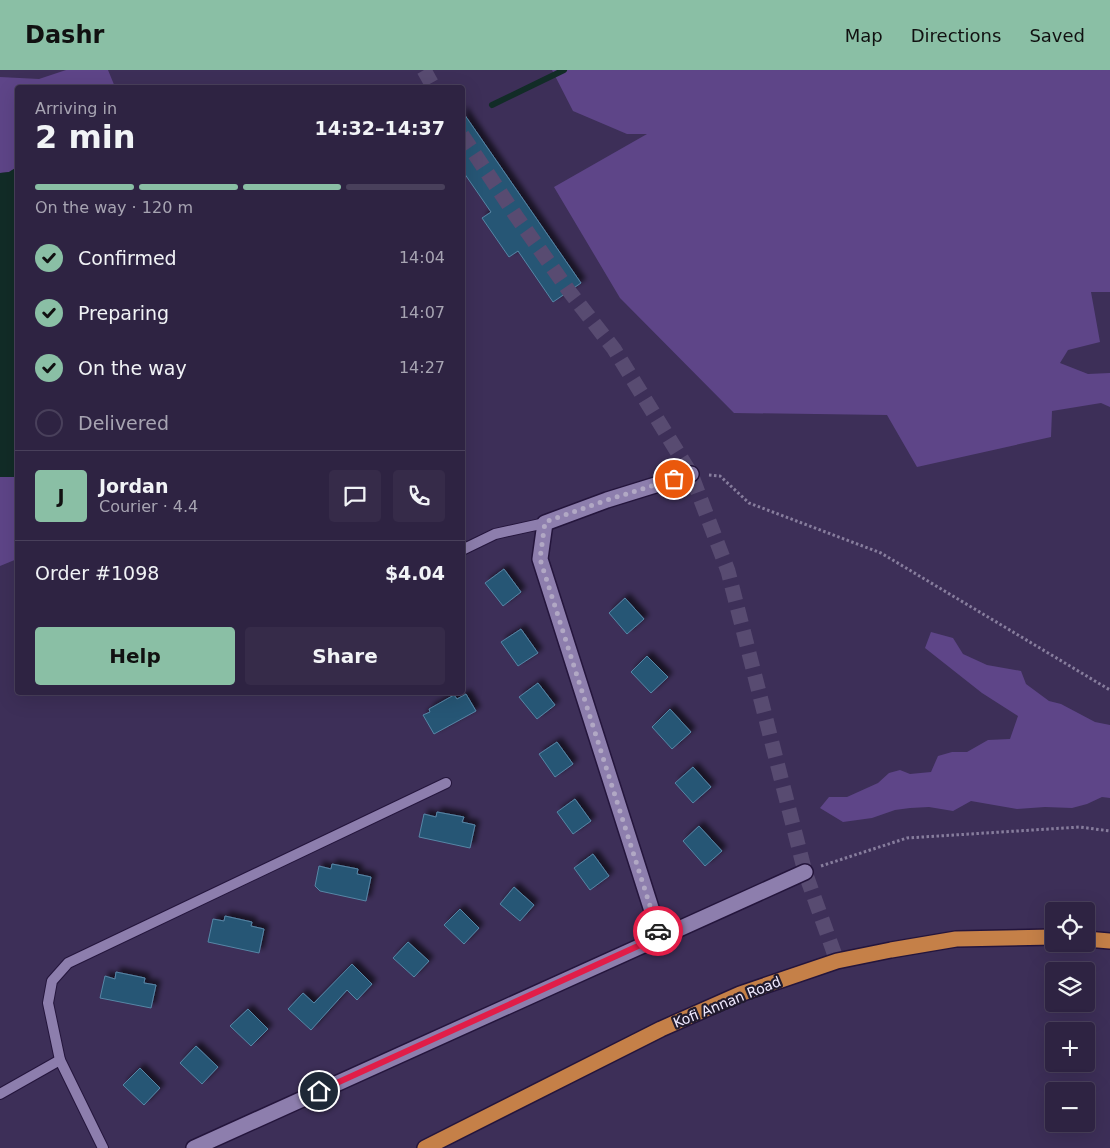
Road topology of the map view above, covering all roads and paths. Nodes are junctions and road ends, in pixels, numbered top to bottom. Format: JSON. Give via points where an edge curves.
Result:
{"nodes":[{"id":1,"x":691,"y":474,"type":"joint"},
{"id":2,"x":545,"y":522,"type":"junction"},
{"id":3,"x":465,"y":548,"type":"edge"},
{"id":4,"x":1110,"y":690,"type":"edge"},
{"id":5,"x":446,"y":783,"type":"dead end"},
{"id":6,"x":1110,"y":831,"type":"edge"},
{"id":7,"x":805,"y":872,"type":"joint"},
{"id":8,"x":660,"y":936,"type":"junction"},
{"id":9,"x":1045,"y":937,"type":"edge"},
{"id":10,"x":1095,"y":940,"type":"edge"},
{"id":11,"x":1110,"y":941,"type":"edge"},
{"id":12,"x":60,"y":1060,"type":"junction"},
{"id":13,"x":0,"y":1094,"type":"edge"},
{"id":14,"x":103,"y":1148,"type":"edge"},
{"id":15,"x":194,"y":1148,"type":"edge"},
{"id":16,"x":425,"y":1148,"type":"edge"}],
"edges":[{"from":1,"to":2,"type":"street"},
{"from":1,"to":4,"type":"path","via":[[720,476],[749,504],[881,553]]},
{"from":2,"to":3,"type":"lane","via":[[494,534]]},
{"from":2,"to":8,"type":"street","via":[[540,559]]},
{"from":5,"to":12,"type":"lane","via":[[68,963],[52,980],[48,1003]]},
{"from":6,"to":7,"type":"path","via":[[1080,827],[908,838]]},
{"from":7,"to":8,"type":"street"},
{"from":8,"to":15,"type":"street"},
{"from":9,"to":16,"type":"main road","name":"Kofi Annan Road","via":[[956,939],[837,961],[749,991],[660,1029]]},
{"from":10,"to":11,"type":"main road"},
{"from":12,"to":13,"type":"lane"},
{"from":12,"to":14,"type":"lane"}]}
